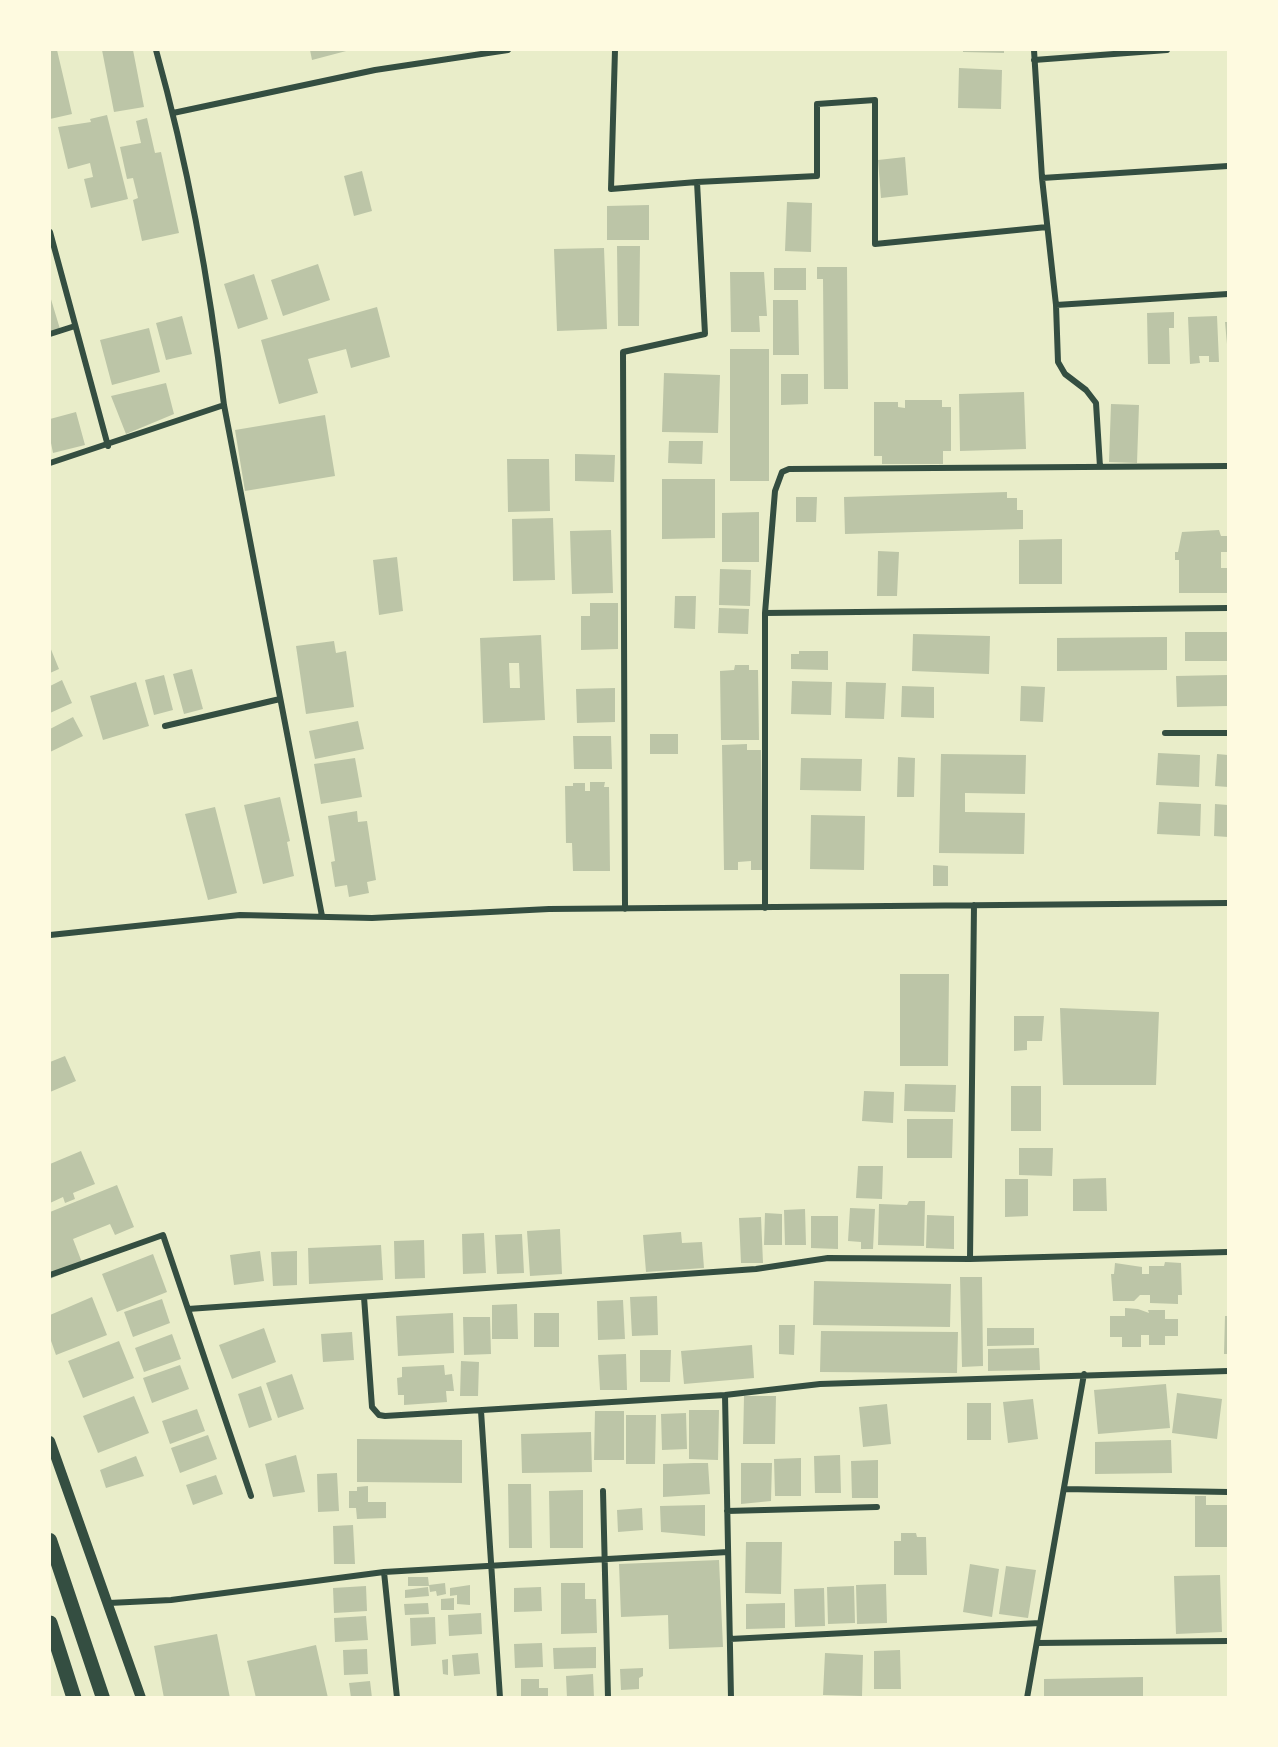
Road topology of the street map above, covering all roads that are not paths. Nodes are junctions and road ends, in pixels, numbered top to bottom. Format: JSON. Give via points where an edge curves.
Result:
{"nodes":[{"id":1,"x":156,"y":50,"type":"edge"},
{"id":2,"x":508,"y":50,"type":"edge"},
{"id":3,"x":615,"y":50,"type":"edge"},
{"id":4,"x":1034,"y":50,"type":"edge"},
{"id":5,"x":1167,"y":50,"type":"edge"},
{"id":6,"x":1034,"y":60,"type":"junction"},
{"id":7,"x":174,"y":112,"type":"junction"},
{"id":8,"x":1228,"y":166,"type":"edge"},
{"id":9,"x":1042,"y":178,"type":"junction"},
{"id":10,"x":697,"y":182,"type":"junction"},
{"id":11,"x":1047,"y":227,"type":"junction"},
{"id":12,"x":50,"y":232,"type":"edge"},
{"id":13,"x":1228,"y":294,"type":"edge"},
{"id":14,"x":1056,"y":305,"type":"junction"},
{"id":15,"x":75,"y":326,"type":"junction"},
{"id":16,"x":50,"y":334,"type":"edge"},
{"id":17,"x":224,"y":405,"type":"junction"},
{"id":18,"x":108,"y":446,"type":"junction"},
{"id":19,"x":50,"y":463,"type":"edge"},
{"id":20,"x":1228,"y":466,"type":"edge"},
{"id":21,"x":1100,"y":467,"type":"junction"},
{"id":22,"x":1228,"y":608,"type":"edge"},
{"id":23,"x":765,"y":613,"type":"junction"},
{"id":24,"x":280,"y":699,"type":"junction"},
{"id":25,"x":165,"y":726,"type":"dead end"},
{"id":26,"x":1165,"y":733,"type":"dead end"},
{"id":27,"x":1228,"y":733,"type":"edge"},
{"id":28,"x":1228,"y":903,"type":"edge"},
{"id":29,"x":975,"y":905,"type":"junction"},
{"id":30,"x":765,"y":908,"type":"junction"},
{"id":31,"x":625,"y":909,"type":"junction"},
{"id":32,"x":322,"y":916,"type":"junction"},
{"id":33,"x":50,"y":935,"type":"edge"},
{"id":34,"x":1228,"y":1252,"type":"edge"},
{"id":35,"x":970,"y":1258,"type":"junction"},
{"id":36,"x":50,"y":1275,"type":"edge"},
{"id":37,"x":364,"y":1297,"type":"junction"},
{"id":38,"x":188,"y":1309,"type":"junction"},
{"id":39,"x":1228,"y":1371,"type":"edge"},
{"id":40,"x":1084,"y":1374,"type":"junction"},
{"id":41,"x":724,"y":1395,"type":"junction"},
{"id":42,"x":481,"y":1411,"type":"junction"},
{"id":43,"x":50,"y":1441,"type":"edge"},
{"id":44,"x":1064,"y":1489,"type":"junction"},
{"id":45,"x":603,"y":1491,"type":"dead end"},
{"id":46,"x":1228,"y":1492,"type":"edge"},
{"id":47,"x":251,"y":1496,"type":"dead end"},
{"id":48,"x":877,"y":1507,"type":"dead end"},
{"id":49,"x":727,"y":1511,"type":"junction"},
{"id":50,"x":50,"y":1540,"type":"edge"},
{"id":51,"x":728,"y":1552,"type":"junction"},
{"id":52,"x":604,"y":1559,"type":"junction"},
{"id":53,"x":491,"y":1566,"type":"junction"},
{"id":54,"x":384,"y":1572,"type":"junction"},
{"id":55,"x":109,"y":1603,"type":"junction"},
{"id":56,"x":50,"y":1623,"type":"edge"},
{"id":57,"x":1040,"y":1623,"type":"junction"},
{"id":58,"x":730,"y":1639,"type":"junction"},
{"id":59,"x":1228,"y":1641,"type":"edge"},
{"id":60,"x":1037,"y":1643,"type":"junction"},
{"id":61,"x":74,"y":1698,"type":"edge"},
{"id":62,"x":103,"y":1698,"type":"edge"},
{"id":63,"x":141,"y":1698,"type":"edge"},
{"id":64,"x":397,"y":1698,"type":"edge"},
{"id":65,"x":500,"y":1698,"type":"edge"},
{"id":66,"x":608,"y":1698,"type":"edge"},
{"id":67,"x":731,"y":1698,"type":"edge"},
{"id":68,"x":1027,"y":1698,"type":"edge"}],
"edges":[{"from":1,"to":7,"type":"street"},
{"from":2,"to":7,"type":"street","via":[[375,70]]},
{"from":3,"to":10,"type":"street","via":[[611,189]]},
{"from":4,"to":6,"type":"street"},
{"from":5,"to":6,"type":"street"},
{"from":6,"to":9,"type":"street"},
{"from":7,"to":17,"type":"street","via":[[215,327]]},
{"from":8,"to":9,"type":"street"},
{"from":9,"to":11,"type":"street"},
{"from":10,"to":11,"type":"street","via":[[817,176],[817,104],[874,100],[875,244]]},
{"from":10,"to":31,"type":"street","via":[[705,334],[623,352]]},
{"from":11,"to":14,"type":"street"},
{"from":12,"to":15,"type":"street"},
{"from":13,"to":14,"type":"street"},
{"from":14,"to":21,"type":"street","via":[[1058,362],[1065,374],[1096,403]]},
{"from":15,"to":16,"type":"street"},
{"from":15,"to":18,"type":"street"},
{"from":17,"to":18,"type":"street"},
{"from":17,"to":24,"type":"street"},
{"from":18,"to":19,"type":"street"},
{"from":20,"to":21,"type":"street"},
{"from":21,"to":23,"type":"street","via":[[789,469],[777,479]]},
{"from":22,"to":23,"type":"street"},
{"from":23,"to":30,"type":"street"},
{"from":24,"to":25,"type":"street"},
{"from":24,"to":32,"type":"street"},
{"from":26,"to":27,"type":"street"},
{"from":28,"to":29,"type":"street"},
{"from":29,"to":30,"type":"street"},
{"from":29,"to":35,"type":"street"},
{"from":30,"to":31,"type":"street"},
{"from":31,"to":32,"type":"street","via":[[372,918]]},
{"from":32,"to":33,"type":"street","via":[[240,915]]},
{"from":34,"to":35,"type":"street"},
{"from":35,"to":37,"type":"street","via":[[828,1258],[756,1269]]},
{"from":36,"to":38,"type":"street","via":[[163,1235]]},
{"from":37,"to":38,"type":"street"},
{"from":37,"to":42,"type":"street","via":[[374,1411],[386,1416]]},
{"from":38,"to":47,"type":"street"},
{"from":39,"to":40,"type":"street"},
{"from":40,"to":41,"type":"street","via":[[820,1384]]},
{"from":40,"to":44,"type":"street"},
{"from":41,"to":42,"type":"street"},
{"from":41,"to":49,"type":"street"},
{"from":42,"to":53,"type":"street"},
{"from":43,"to":55,"type":"street"},
{"from":44,"to":46,"type":"street"},
{"from":44,"to":57,"type":"street"},
{"from":45,"to":52,"type":"street"},
{"from":48,"to":49,"type":"street"},
{"from":49,"to":51,"type":"street"},
{"from":50,"to":62,"type":"main road"},
{"from":51,"to":52,"type":"street"},
{"from":51,"to":58,"type":"street"},
{"from":52,"to":53,"type":"street"},
{"from":52,"to":66,"type":"street"},
{"from":53,"to":54,"type":"street"},
{"from":53,"to":65,"type":"street"},
{"from":54,"to":55,"type":"street","via":[[171,1600]]},
{"from":54,"to":64,"type":"street"},
{"from":55,"to":63,"type":"street"},
{"from":56,"to":61,"type":"highway"},
{"from":57,"to":58,"type":"street"},
{"from":57,"to":60,"type":"street"},
{"from":58,"to":67,"type":"street"},
{"from":59,"to":60,"type":"street"},
{"from":60,"to":68,"type":"street"}]}
